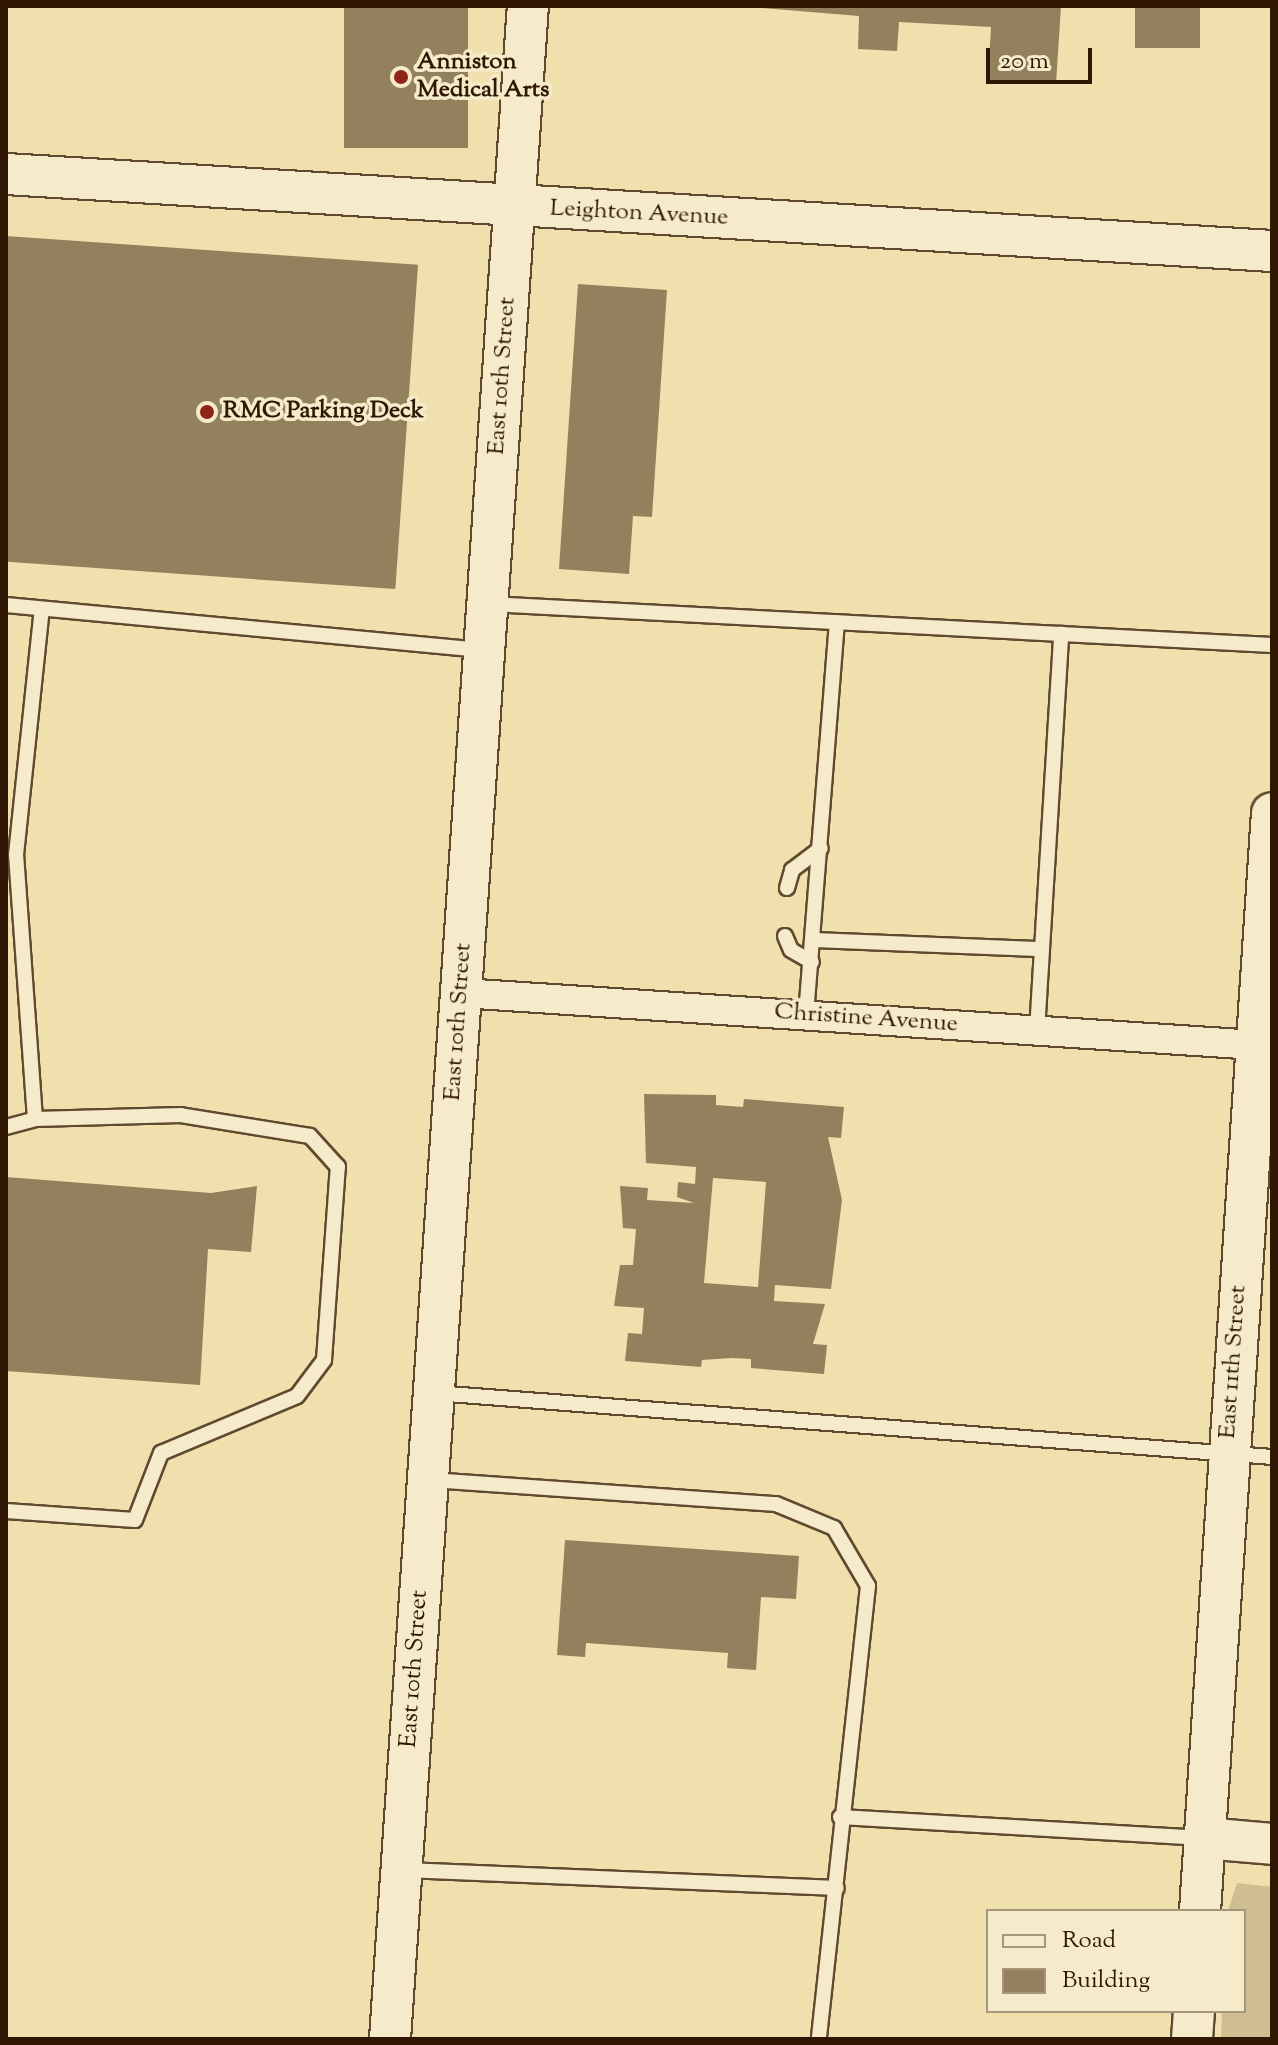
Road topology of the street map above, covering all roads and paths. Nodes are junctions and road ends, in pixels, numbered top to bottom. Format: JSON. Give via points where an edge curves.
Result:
{"nodes":[{"id":1,"x":528,"y":6,"type":"edge"},
{"id":2,"x":6,"y":174,"type":"edge"},
{"id":3,"x":515,"y":207,"type":"junction"},
{"id":4,"x":1272,"y":251,"type":"edge"},
{"id":5,"x":487,"y":604,"type":"junction"},
{"id":6,"x":6,"y":605,"type":"edge"},
{"id":7,"x":42,"y":609,"type":"junction"},
{"id":8,"x":837,"y":622,"type":"junction"},
{"id":9,"x":1061,"y":634,"type":"junction"},
{"id":10,"x":1272,"y":645,"type":"edge"},
{"id":11,"x":484,"y":650,"type":"junction"},
{"id":12,"x":1272,"y":813,"type":"edge"},
{"id":13,"x":821,"y":848,"type":"junction"},
{"id":14,"x":787,"y":888,"type":"dead end"},
{"id":15,"x":785,"y":936,"type":"dead end"},
{"id":16,"x":815,"y":940,"type":"junction"},
{"id":17,"x":1042,"y":949,"type":"junction"},
{"id":18,"x":812,"y":962,"type":"junction"},
{"id":19,"x":461,"y":993,"type":"junction"},
{"id":20,"x":806,"y":1015,"type":"junction"},
{"id":21,"x":1037,"y":1031,"type":"junction"},
{"id":22,"x":1264,"y":1046,"type":"edge"},
{"id":23,"x":35,"y":1119,"type":"junction"},
{"id":24,"x":6,"y":1127,"type":"edge"},
{"id":25,"x":433,"y":1393,"type":"junction"},
{"id":26,"x":1227,"y":1455,"type":"junction"},
{"id":27,"x":1272,"y":1457,"type":"edge"},
{"id":28,"x":428,"y":1480,"type":"junction"},
{"id":29,"x":6,"y":1511,"type":"edge"},
{"id":30,"x":840,"y":1817,"type":"junction"},
{"id":31,"x":1204,"y":1838,"type":"junction"},
{"id":32,"x":1272,"y":1844,"type":"edge"},
{"id":33,"x":401,"y":1870,"type":"junction"},
{"id":34,"x":837,"y":1888,"type":"junction"},
{"id":35,"x":1200,"y":1909,"type":"edge"},
{"id":36,"x":1194,"y":2013,"type":"edge"},
{"id":37,"x":390,"y":2039,"type":"edge"},
{"id":38,"x":819,"y":2039,"type":"edge"},
{"id":39,"x":1192,"y":2039,"type":"edge"}],
"edges":[{"from":1,"to":3,"type":"street","name":"East 10th Street"},
{"from":2,"to":3,"type":"street","name":"Leighton Avenue"},
{"from":3,"to":4,"type":"street","name":"Leighton Avenue"},
{"from":3,"to":5,"type":"street","name":"East 10th Street"},
{"from":5,"to":8,"type":"lane"},
{"from":5,"to":11,"type":"street","name":"East 10th Street"},
{"from":6,"to":7,"type":"lane"},
{"from":7,"to":11,"type":"lane"},
{"from":7,"to":23,"type":"lane","via":[[16,855]]},
{"from":8,"to":9,"type":"lane"},
{"from":8,"to":13,"type":"lane"},
{"from":9,"to":10,"type":"lane"},
{"from":9,"to":17,"type":"lane"},
{"from":11,"to":19,"type":"street","name":"East 10th Street"},
{"from":12,"to":22,"type":"street","name":"East 11th Street"},
{"from":13,"to":14,"type":"lane","via":[[792,870]]},
{"from":13,"to":16,"type":"lane"},
{"from":15,"to":18,"type":"lane","via":[[791,950]]},
{"from":16,"to":17,"type":"lane"},
{"from":16,"to":18,"type":"lane"},
{"from":17,"to":21,"type":"lane"},
{"from":18,"to":20,"type":"lane"},
{"from":19,"to":20,"type":"street","name":"Christine Avenue"},
{"from":19,"to":25,"type":"street","name":"East 10th Street"},
{"from":20,"to":21,"type":"street","name":"Christine Avenue"},
{"from":21,"to":22,"type":"street","name":"Christine Avenue"},
{"from":22,"to":26,"type":"street","name":"East 11th Street"},
{"from":23,"to":24,"type":"lane"},
{"from":23,"to":29,"type":"lane","via":[[181,1115],[310,1136],[338,1167],[327,1329],[324,1360],[297,1396],[161,1453],[135,1520]]},
{"from":25,"to":26,"type":"lane"},
{"from":25,"to":28,"type":"street","name":"East 10th Street"},
{"from":26,"to":27,"type":"lane"},
{"from":26,"to":31,"type":"street","name":"East 11th Street"},
{"from":28,"to":30,"type":"lane","via":[[776,1504],[834,1528],[868,1586]]},
{"from":28,"to":33,"type":"street","name":"East 10th Street"},
{"from":30,"to":31,"type":"lane"},
{"from":30,"to":34,"type":"lane"},
{"from":31,"to":32,"type":"street"},
{"from":31,"to":35,"type":"street","name":"East 11th Street"},
{"from":33,"to":34,"type":"lane"},
{"from":33,"to":37,"type":"street","name":"East 10th Street"},
{"from":34,"to":38,"type":"lane"},
{"from":36,"to":39,"type":"street"}]}
